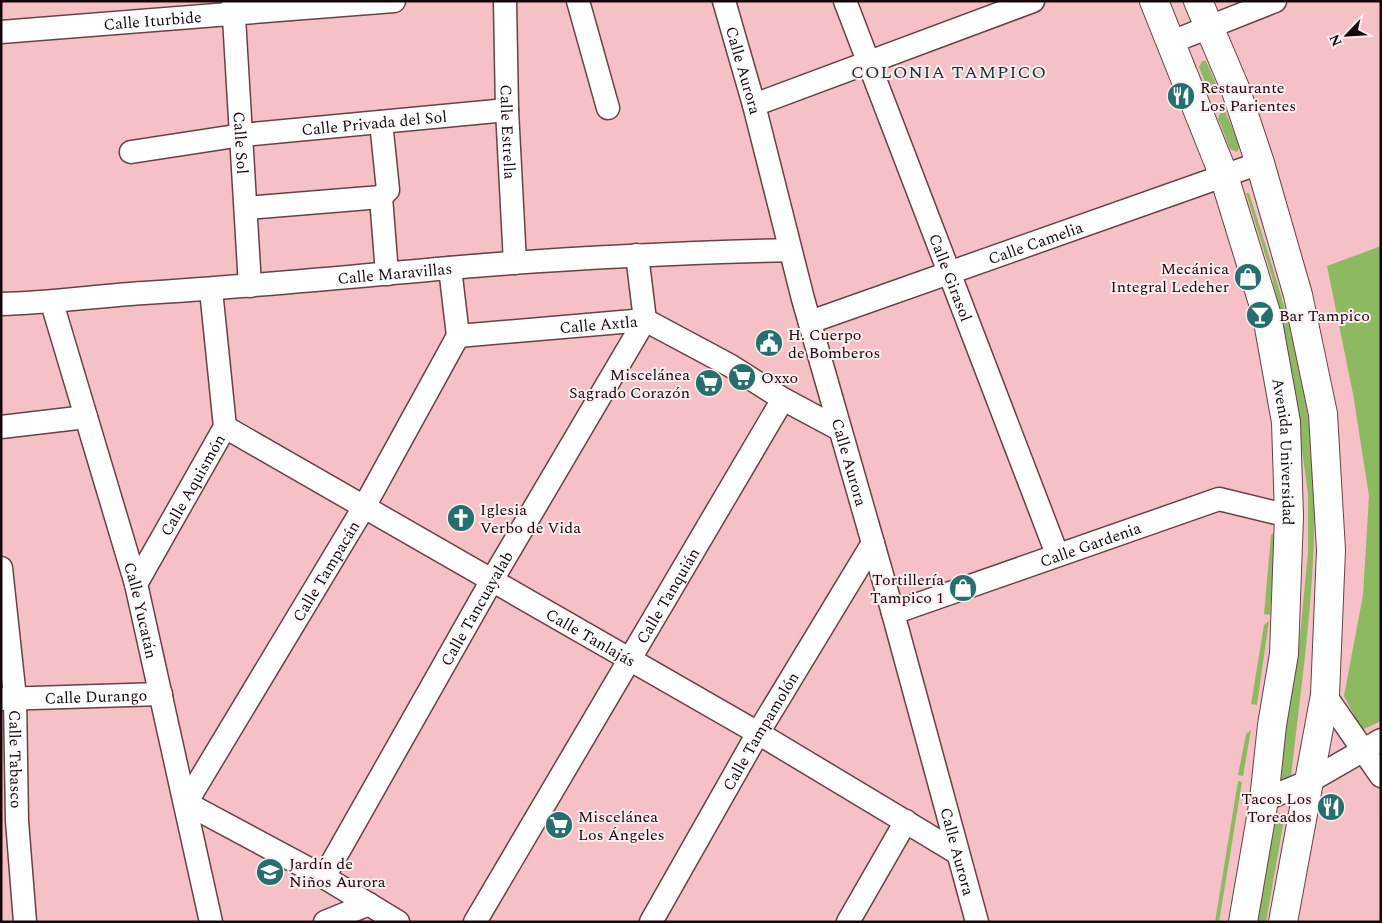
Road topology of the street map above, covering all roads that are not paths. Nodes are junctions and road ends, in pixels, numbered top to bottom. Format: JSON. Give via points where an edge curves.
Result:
{"nodes":[{"id":1,"x":394,"y":1,"type":"edge"},
{"id":2,"x":505,"y":1,"type":"edge"},
{"id":3,"x":578,"y":1,"type":"edge"},
{"id":4,"x":724,"y":1,"type":"edge"},
{"id":5,"x":844,"y":1,"type":"edge"},
{"id":6,"x":1034,"y":1,"type":"edge"},
{"id":7,"x":1154,"y":1,"type":"edge"},
{"id":8,"x":1198,"y":1,"type":"edge"},
{"id":9,"x":1275,"y":1,"type":"edge"},
{"id":10,"x":234,"y":7,"type":"edge"},
{"id":11,"x":1209,"y":27,"type":"junction"},
{"id":12,"x":1,"y":32,"type":"edge"},
{"id":13,"x":1169,"y":43,"type":"junction"},
{"id":14,"x":868,"y":62,"type":"junction"},
{"id":15,"x":754,"y":105,"type":"junction"},
{"id":16,"x":608,"y":108,"type":"dead end"},
{"id":17,"x":507,"y":110,"type":"junction"},
{"id":18,"x":381,"y":122,"type":"junction"},
{"id":19,"x":242,"y":135,"type":"junction"},
{"id":20,"x":131,"y":152,"type":"dead end"},
{"id":21,"x":1260,"y":163,"type":"junction"},
{"id":22,"x":1224,"y":176,"type":"junction"},
{"id":23,"x":381,"y":197,"type":"junction"},
{"id":24,"x":246,"y":208,"type":"junction"},
{"id":25,"x":790,"y":250,"type":"junction"},
{"id":26,"x":637,"y":255,"type":"junction"},
{"id":27,"x":514,"y":263,"type":"junction"},
{"id":28,"x":450,"y":268,"type":"junction"},
{"id":29,"x":387,"y":274,"type":"junction"},
{"id":30,"x":949,"y":275,"type":"junction"},
{"id":31,"x":250,"y":286,"type":"junction"},
{"id":32,"x":211,"y":290,"type":"junction"},
{"id":33,"x":52,"y":303,"type":"junction"},
{"id":34,"x":1,"y":304,"type":"edge"},
{"id":35,"x":645,"y":320,"type":"junction"},
{"id":36,"x":810,"y":322,"type":"junction"},
{"id":37,"x":458,"y":336,"type":"junction"},
{"id":38,"x":784,"y":399,"type":"junction"},
{"id":39,"x":86,"y":417,"type":"junction"},
{"id":40,"x":1,"y":427,"type":"edge"},
{"id":41,"x":225,"y":427,"type":"junction"},
{"id":42,"x":840,"y":429,"type":"junction"},
{"id":43,"x":364,"y":507,"type":"junction"},
{"id":44,"x":1289,"y":516,"type":"junction"},
{"id":45,"x":873,"y":543,"type":"junction"},
{"id":46,"x":1057,"y":554,"type":"junction"},
{"id":47,"x":1,"y":568,"type":"edge"},
{"id":48,"x":492,"y":580,"type":"junction"},
{"id":49,"x":136,"y":584,"type":"junction"},
{"id":50,"x":893,"y":613,"type":"junction"},
{"id":51,"x":629,"y":659,"type":"junction"},
{"id":52,"x":161,"y":694,"type":"junction"},
{"id":53,"x":1324,"y":695,"type":"junction"},
{"id":54,"x":8,"y":699,"type":"edge"},
{"id":55,"x":758,"y":733,"type":"junction"},
{"id":56,"x":1372,"y":745,"type":"edge"},
{"id":57,"x":1381,"y":776,"type":"edge"},
{"id":58,"x":1310,"y":780,"type":"junction"},
{"id":59,"x":1264,"y":800,"type":"junction"},
{"id":60,"x":186,"y":803,"type":"junction"},
{"id":61,"x":906,"y":821,"type":"junction"},
{"id":62,"x":9,"y":822,"type":"edge"},
{"id":63,"x":956,"y":852,"type":"junction"},
{"id":64,"x":324,"y":877,"type":"junction"},
{"id":65,"x":369,"y":904,"type":"junction"},
{"id":66,"x":328,"y":921,"type":"edge"},
{"id":67,"x":25,"y":922,"type":"edge"},
{"id":68,"x":211,"y":922,"type":"edge"},
{"id":69,"x":398,"y":922,"type":"edge"},
{"id":70,"x":475,"y":922,"type":"edge"},
{"id":71,"x":651,"y":922,"type":"edge"},
{"id":72,"x":848,"y":922,"type":"edge"},
{"id":73,"x":977,"y":922,"type":"edge"},
{"id":74,"x":1243,"y":922,"type":"edge"},
{"id":75,"x":1283,"y":922,"type":"edge"}],
"edges":[{"from":1,"to":10,"type":"street","name":"Calle Iturbide"},
{"from":2,"to":17,"type":"street","name":"Calle Estrella"},
{"from":3,"to":16,"type":"street"},
{"from":4,"to":15,"type":"street","name":"Calle Aurora"},
{"from":5,"to":14,"type":"street","name":"Calle Girasol"},
{"from":6,"to":14,"type":"street"},
{"from":7,"to":13,"type":"main road","name":"Avenida Universidad"},
{"from":8,"to":11,"type":"main road"},
{"from":9,"to":11,"type":"street"},
{"from":10,"to":12,"type":"street","name":"Calle Iturbide"},
{"from":10,"to":19,"type":"street","name":"Calle Sol"},
{"from":11,"to":13,"type":"street"},
{"from":11,"to":21,"type":"main road","via":[[1235,88]]},
{"from":13,"to":22,"type":"main road","name":"Avenida Universidad"},
{"from":14,"to":15,"type":"street"},
{"from":14,"to":30,"type":"street","name":"Calle Girasol"},
{"from":15,"to":25,"type":"street","name":"Calle Aurora"},
{"from":17,"to":18,"type":"street","name":"Calle Privada del Sol"},
{"from":17,"to":27,"type":"street","name":"Calle Estrella"},
{"from":18,"to":19,"type":"street","name":"Calle Privada del Sol"},
{"from":18,"to":23,"type":"street","via":[[388,190]]},
{"from":19,"to":20,"type":"street","name":"Calle Privada del Sol"},
{"from":19,"to":24,"type":"street","name":"Calle Sol"},
{"from":21,"to":22,"type":"street","name":"Calle Camelia"},
{"from":21,"to":53,"type":"main road","via":[[1298,295],[1323,414],[1331,550]]},
{"from":22,"to":30,"type":"street","name":"Calle Camelia"},
{"from":22,"to":44,"type":"main road","name":"Avenida Universidad","via":[[1267,316],[1286,422]]},
{"from":23,"to":24,"type":"street"},
{"from":23,"to":29,"type":"street"},
{"from":24,"to":31,"type":"street","name":"Calle Sol"},
{"from":25,"to":26,"type":"street","name":"Calle Maravillas"},
{"from":25,"to":36,"type":"street","name":"Calle Aurora"},
{"from":26,"to":27,"type":"street","name":"Calle Maravillas"},
{"from":26,"to":35,"type":"street"},
{"from":27,"to":28,"type":"street","name":"Calle Maravillas"},
{"from":28,"to":29,"type":"street","name":"Calle Maravillas"},
{"from":28,"to":37,"type":"street"},
{"from":29,"to":31,"type":"street","name":"Calle Maravillas"},
{"from":30,"to":36,"type":"street","name":"Calle Camelia"},
{"from":30,"to":46,"type":"street","name":"Calle Girasol"},
{"from":31,"to":32,"type":"street","name":"Calle Maravillas"},
{"from":32,"to":33,"type":"street","name":"Calle Maravillas","via":[[142,293]]},
{"from":32,"to":41,"type":"street","name":"Calle Aquismón"},
{"from":33,"to":34,"type":"street","name":"Calle Maravillas"},
{"from":33,"to":39,"type":"street","name":"Calle Yucatán"},
{"from":35,"to":37,"type":"street","name":"Calle Axtla"},
{"from":35,"to":38,"type":"street","name":"Calle Axtla","via":[[731,366]]},
{"from":35,"to":48,"type":"street","name":"Calle Tancuayalab"},
{"from":36,"to":42,"type":"street","name":"Calle Aurora"},
{"from":37,"to":43,"type":"street","name":"Calle Tampacán"},
{"from":38,"to":42,"type":"street","name":"Calle Axtla"},
{"from":38,"to":51,"type":"street","name":"Calle Tanquián"},
{"from":39,"to":40,"type":"street"},
{"from":39,"to":49,"type":"street","name":"Calle Yucatán"},
{"from":41,"to":43,"type":"street","name":"Calle Tanlajás"},
{"from":41,"to":49,"type":"street","name":"Calle Aquismón"},
{"from":42,"to":45,"type":"street","name":"Calle Aurora"},
{"from":43,"to":48,"type":"street","name":"Calle Tanlajás"},
{"from":43,"to":60,"type":"street","name":"Calle Tampacán"},
{"from":44,"to":46,"type":"street","name":"Calle Gardenia","via":[[1219,499]]},
{"from":44,"to":59,"type":"main road","name":"Avenida Universidad","via":[[1284,654]]},
{"from":45,"to":50,"type":"street","name":"Calle Aurora"},
{"from":45,"to":55,"type":"street","name":"Calle Tampamolón"},
{"from":46,"to":50,"type":"street","name":"Calle Gardenia"},
{"from":47,"to":54,"type":"street","name":"Calle Tabasco"},
{"from":48,"to":51,"type":"street","name":"Calle Tanlajás"},
{"from":48,"to":64,"type":"street","name":"Calle Tancuayalab"},
{"from":49,"to":52,"type":"street","name":"Calle Yucatán"},
{"from":50,"to":63,"type":"street","name":"Calle Aurora"},
{"from":51,"to":55,"type":"street","name":"Calle Tanlajás"},
{"from":51,"to":70,"type":"street","name":"Calle Tanquián"},
{"from":52,"to":54,"type":"street","name":"Calle Durango"},
{"from":52,"to":60,"type":"street","name":"Calle Yucatán"},
{"from":53,"to":56,"type":"street"},
{"from":53,"to":58,"type":"main road"},
{"from":54,"to":62,"type":"street","name":"Calle Tabasco"},
{"from":55,"to":61,"type":"street","name":"Calle Tanlajás"},
{"from":55,"to":71,"type":"street","name":"Calle Tampamolón"},
{"from":56,"to":57,"type":"street"},
{"from":56,"to":58,"type":"street"},
{"from":58,"to":59,"type":"street"},
{"from":58,"to":75,"type":"main road"},
{"from":59,"to":74,"type":"main road","name":"Avenida Universidad"},
{"from":60,"to":64,"type":"street"},
{"from":60,"to":68,"type":"street","name":"Calle Yucatán"},
{"from":61,"to":63,"type":"street","name":"Calle Tanlajás"},
{"from":61,"to":72,"type":"street"},
{"from":62,"to":67,"type":"street","name":"Calle Tabasco"},
{"from":63,"to":73,"type":"street","name":"Calle Aurora"},
{"from":64,"to":65,"type":"street"},
{"from":65,"to":66,"type":"street"},
{"from":65,"to":69,"type":"street"}]}
